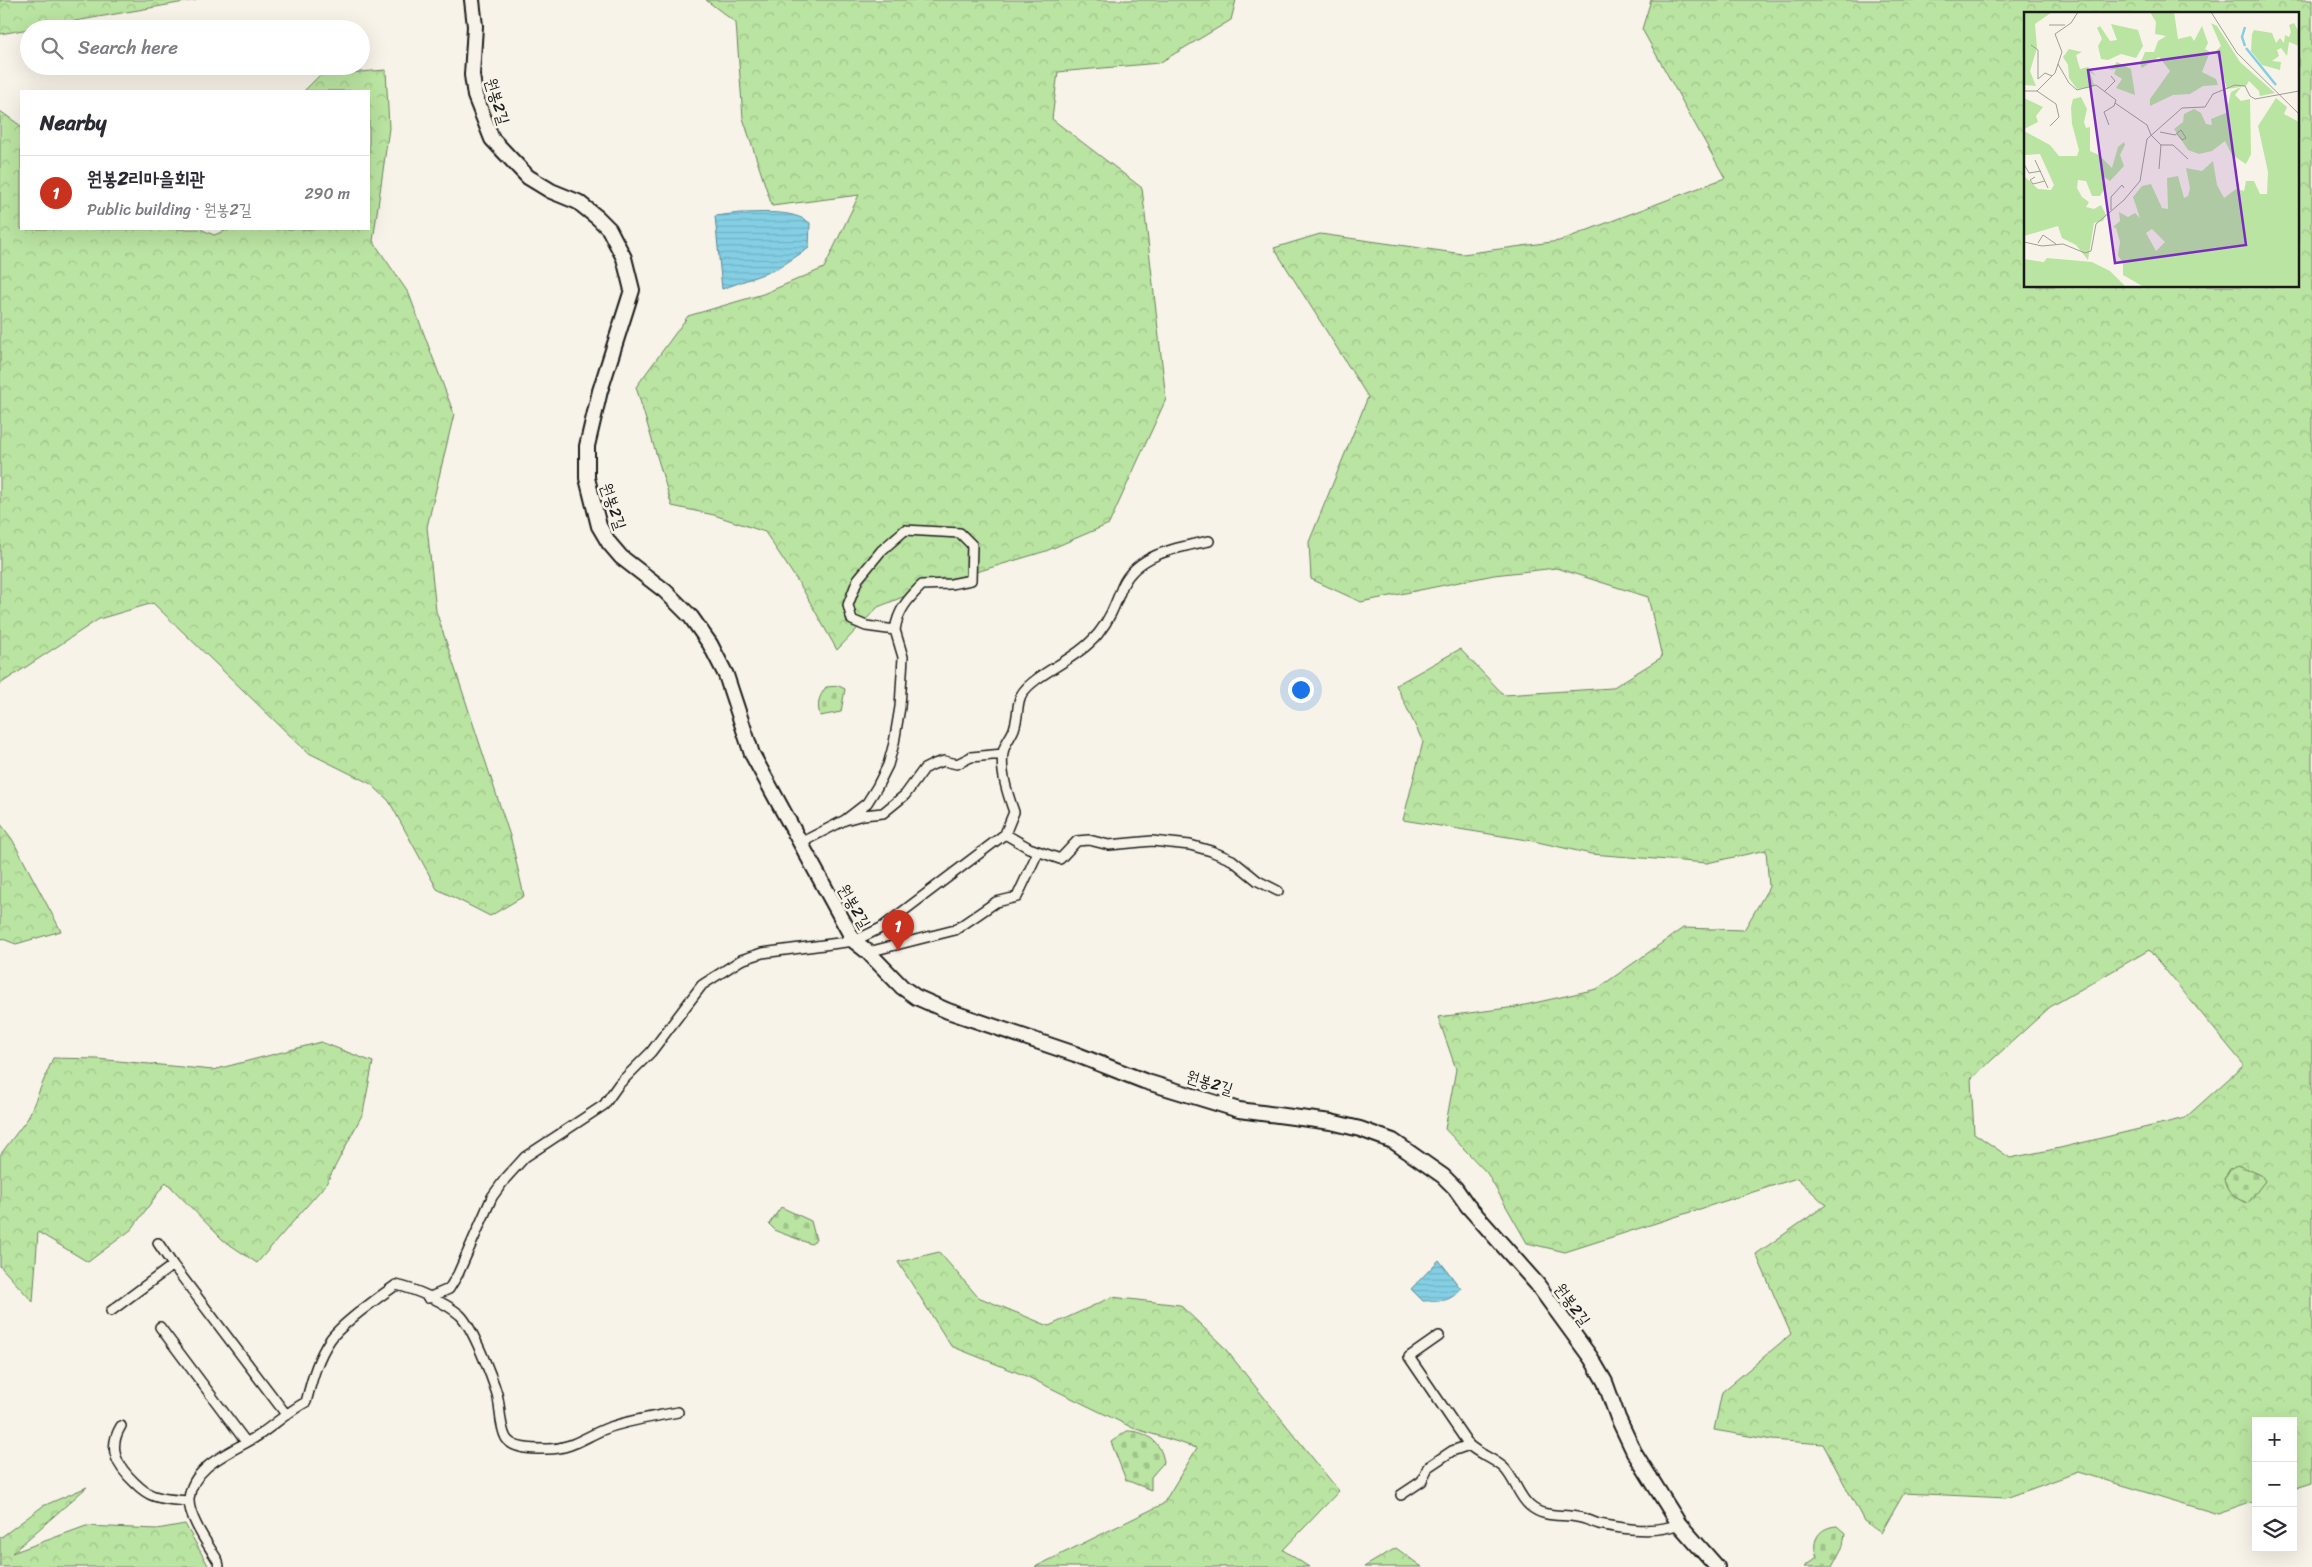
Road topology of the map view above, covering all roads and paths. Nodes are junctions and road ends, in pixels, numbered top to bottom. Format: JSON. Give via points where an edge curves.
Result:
{"nodes":[{"id":1,"x":472,"y":0,"type":"edge"},
{"id":2,"x":1209,"y":541,"type":"dead end"},
{"id":3,"x":895,"y":630,"type":"junction"},
{"id":4,"x":1003,"y":754,"type":"junction"},
{"id":5,"x":845,"y":820,"type":"junction"},
{"id":6,"x":1005,"y":834,"type":"junction"},
{"id":7,"x":802,"y":842,"type":"junction"},
{"id":8,"x":1038,"y":852,"type":"junction"},
{"id":9,"x":1278,"y":891,"type":"dead end"},
{"id":10,"x":854,"y":941,"type":"junction"},
{"id":11,"x":868,"y":952,"type":"junction"},
{"id":12,"x":158,"y":1243,"type":"dead end"},
{"id":13,"x":173,"y":1265,"type":"junction"},
{"id":14,"x":428,"y":1298,"type":"junction"},
{"id":15,"x":112,"y":1311,"type":"dead end"},
{"id":16,"x":160,"y":1327,"type":"dead end"},
{"id":17,"x":1439,"y":1336,"type":"dead end"},
{"id":18,"x":678,"y":1412,"type":"dead end"},
{"id":19,"x":286,"y":1413,"type":"junction"},
{"id":20,"x":121,"y":1426,"type":"dead end"},
{"id":21,"x":246,"y":1442,"type":"junction"},
{"id":22,"x":1469,"y":1445,"type":"junction"},
{"id":23,"x":1401,"y":1495,"type":"dead end"},
{"id":24,"x":189,"y":1501,"type":"junction"},
{"id":25,"x":1679,"y":1524,"type":"junction"},
{"id":26,"x":219,"y":1567,"type":"edge"},
{"id":27,"x":1717,"y":1567,"type":"edge"}],
"edges":[{"from":1,"to":7,"type":"main road","name":"원봉2길","via":[[475,26],[472,75],[475,96],[492,140],[528,177],[578,202],[602,222],[624,258],[632,290],[600,391],[587,446],[586,478],[599,526],[621,557],[691,617],[710,644],[726,675],[752,754]]},
{"from":2,"to":4,"type":"street","via":[[1158,554],[1132,570],[1116,608],[1097,635],[1062,664],[1036,680],[1019,697],[1014,728]]},
{"from":3,"to":3,"type":"street","via":[[866,626],[852,620],[848,605],[858,578],[880,551],[905,530],[960,533],[972,545],[972,580],[922,585],[905,602]]},
{"from":3,"to":5,"type":"street","via":[[903,657],[894,743],[888,765],[867,803]]},
{"from":4,"to":5,"type":"street","via":[[971,756],[957,764],[944,761],[929,766],[905,795],[884,813]]},
{"from":4,"to":6,"type":"street","via":[[1006,789],[1014,812]]},
{"from":5,"to":7,"type":"street"},
{"from":6,"to":8,"type":"street"},
{"from":6,"to":10,"type":"street","via":[[881,928]]},
{"from":7,"to":10,"type":"main road","name":"원봉2길"},
{"from":8,"to":9,"type":"street","via":[[1060,859],[1077,841],[1089,840],[1109,845],[1152,841],[1190,845],[1232,860],[1258,881]]},
{"from":8,"to":11,"type":"street","via":[[1017,897],[996,902],[955,930]]},
{"from":10,"to":11,"type":"main road","name":"원봉2길"},
{"from":10,"to":14,"type":"street","via":[[762,953],[741,960],[702,985],[651,1052],[619,1084],[604,1106],[525,1157],[492,1196],[449,1289]]},
{"from":11,"to":25,"type":"main road","name":"원봉2길","via":[[916,997],[985,1024],[1144,1081],[1239,1110],[1331,1122],[1393,1141],[1455,1188],[1537,1284],[1591,1358],[1605,1382],[1634,1452]]},
{"from":12,"to":13,"type":"street"},
{"from":13,"to":15,"type":"street"},
{"from":13,"to":19,"type":"street"},
{"from":14,"to":18,"type":"street","via":[[437,1300],[461,1316],[480,1350],[497,1394],[506,1439],[516,1446],[569,1447],[604,1429]]},
{"from":14,"to":19,"type":"street","via":[[396,1285],[378,1297],[331,1338],[315,1368],[306,1402]]},
{"from":16,"to":21,"type":"street"},
{"from":17,"to":22,"type":"street","via":[[1409,1357]]},
{"from":19,"to":21,"type":"street"},
{"from":20,"to":24,"type":"street","via":[[114,1447],[116,1460],[123,1472],[153,1496]]},
{"from":21,"to":24,"type":"street","via":[[200,1473]]},
{"from":22,"to":23,"type":"street","via":[[1452,1451],[1428,1467],[1422,1481]]},
{"from":22,"to":25,"type":"street","via":[[1505,1469],[1521,1496],[1541,1512],[1633,1529]]},
{"from":24,"to":26,"type":"street","via":[[197,1525]]},
{"from":25,"to":27,"type":"main road","name":"원봉2길"}]}
